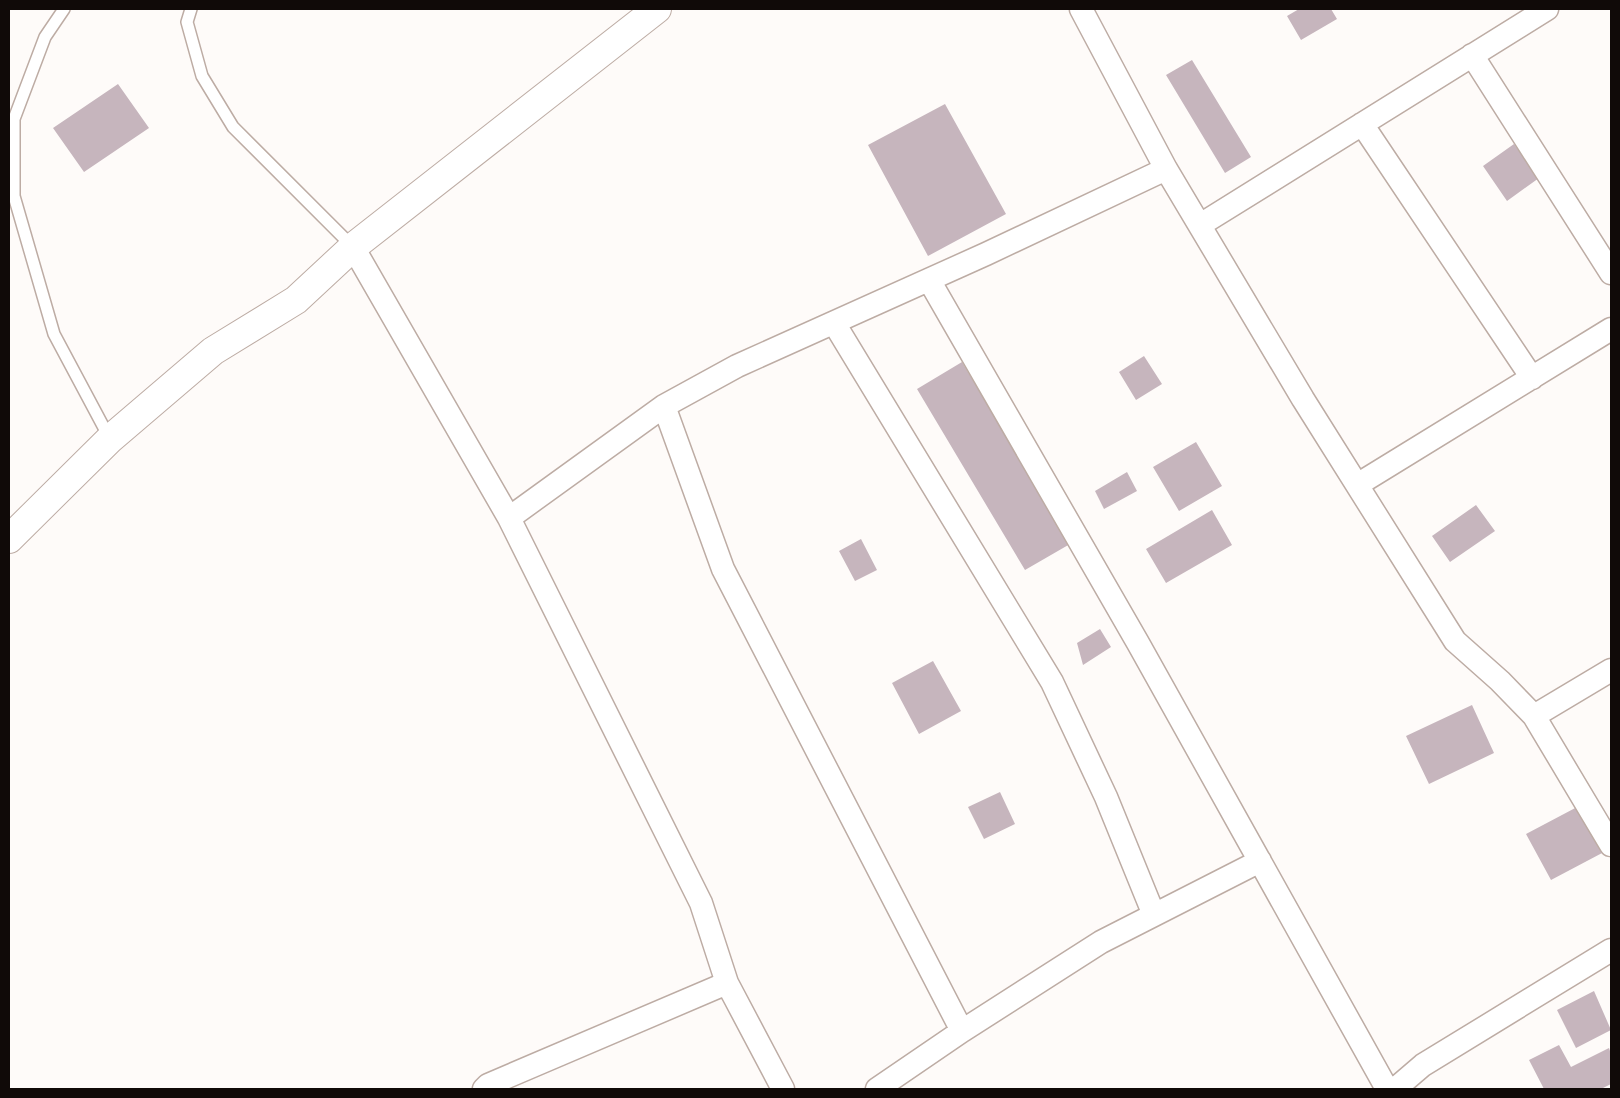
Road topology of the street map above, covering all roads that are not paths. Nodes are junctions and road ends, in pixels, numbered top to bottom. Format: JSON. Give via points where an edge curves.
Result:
{"nodes":[{"id":1,"x":64,"y":9,"type":"edge"},
{"id":2,"x":191,"y":9,"type":"edge"},
{"id":3,"x":657,"y":9,"type":"edge"},
{"id":4,"x":1081,"y":9,"type":"edge"},
{"id":5,"x":1547,"y":9,"type":"edge"},
{"id":6,"x":1472,"y":55,"type":"junction"},
{"id":7,"x":1362,"y":124,"type":"junction"},
{"id":8,"x":1166,"y":169,"type":"junction"},
{"id":9,"x":1200,"y":225,"type":"junction"},
{"id":10,"x":352,"y":247,"type":"junction"},
{"id":11,"x":1611,"y":273,"type":"edge"},
{"id":12,"x":930,"y":280,"type":"junction"},
{"id":13,"x":834,"y":323,"type":"junction"},
{"id":14,"x":1611,"y":329,"type":"edge"},
{"id":15,"x":1532,"y":378,"type":"junction"},
{"id":16,"x":664,"y":406,"type":"junction"},
{"id":17,"x":110,"y":440,"type":"junction"},
{"id":18,"x":1357,"y":485,"type":"junction"},
{"id":19,"x":509,"y":518,"type":"junction"},
{"id":20,"x":9,"y":539,"type":"edge"},
{"id":21,"x":1611,"y":670,"type":"edge"},
{"id":22,"x":1534,"y":716,"type":"junction"},
{"id":23,"x":1611,"y":845,"type":"edge"},
{"id":24,"x":1260,"y":861,"type":"junction"},
{"id":25,"x":1154,"y":915,"type":"junction"},
{"id":26,"x":1611,"y":950,"type":"edge"},
{"id":27,"x":727,"y":983,"type":"junction"},
{"id":28,"x":962,"y":1031,"type":"junction"},
{"id":29,"x":484,"y":1089,"type":"edge"},
{"id":30,"x":783,"y":1089,"type":"edge"},
{"id":31,"x":877,"y":1089,"type":"edge"},
{"id":32,"x":1387,"y":1089,"type":"edge"},
{"id":33,"x":1395,"y":1089,"type":"edge"}],
"edges":[{"from":1,"to":17,"type":"lane","via":[[45,37],[14,119],[14,196],[54,334]]},
{"from":2,"to":10,"type":"lane","via":[[187,22],[202,76],[233,127]]},
{"from":3,"to":10,"type":"main road"},
{"from":4,"to":8,"type":"street"},
{"from":5,"to":6,"type":"street"},
{"from":6,"to":7,"type":"street"},
{"from":6,"to":11,"type":"street"},
{"from":7,"to":9,"type":"street"},
{"from":7,"to":15,"type":"street"},
{"from":8,"to":9,"type":"street"},
{"from":8,"to":12,"type":"street"},
{"from":9,"to":18,"type":"street"},
{"from":10,"to":17,"type":"main road","via":[[296,300],[212,350]]},
{"from":10,"to":19,"type":"street"},
{"from":12,"to":13,"type":"street"},
{"from":12,"to":24,"type":"street"},
{"from":13,"to":16,"type":"street","via":[[737,366]]},
{"from":13,"to":25,"type":"street","via":[[1052,682],[1106,797]]},
{"from":14,"to":15,"type":"street"},
{"from":15,"to":18,"type":"street"},
{"from":16,"to":19,"type":"street"},
{"from":16,"to":28,"type":"street","via":[[723,570]]},
{"from":17,"to":20,"type":"main road"},
{"from":18,"to":22,"type":"street","via":[[1455,641]]},
{"from":19,"to":27,"type":"street","via":[[701,903]]},
{"from":21,"to":22,"type":"street"},
{"from":22,"to":23,"type":"street"},
{"from":24,"to":25,"type":"street"},
{"from":24,"to":32,"type":"street"},
{"from":25,"to":28,"type":"street","via":[[1102,942]]},
{"from":26,"to":33,"type":"street","via":[[1423,1065]]},
{"from":27,"to":29,"type":"street"},
{"from":27,"to":30,"type":"street"},
{"from":28,"to":31,"type":"street"}]}
